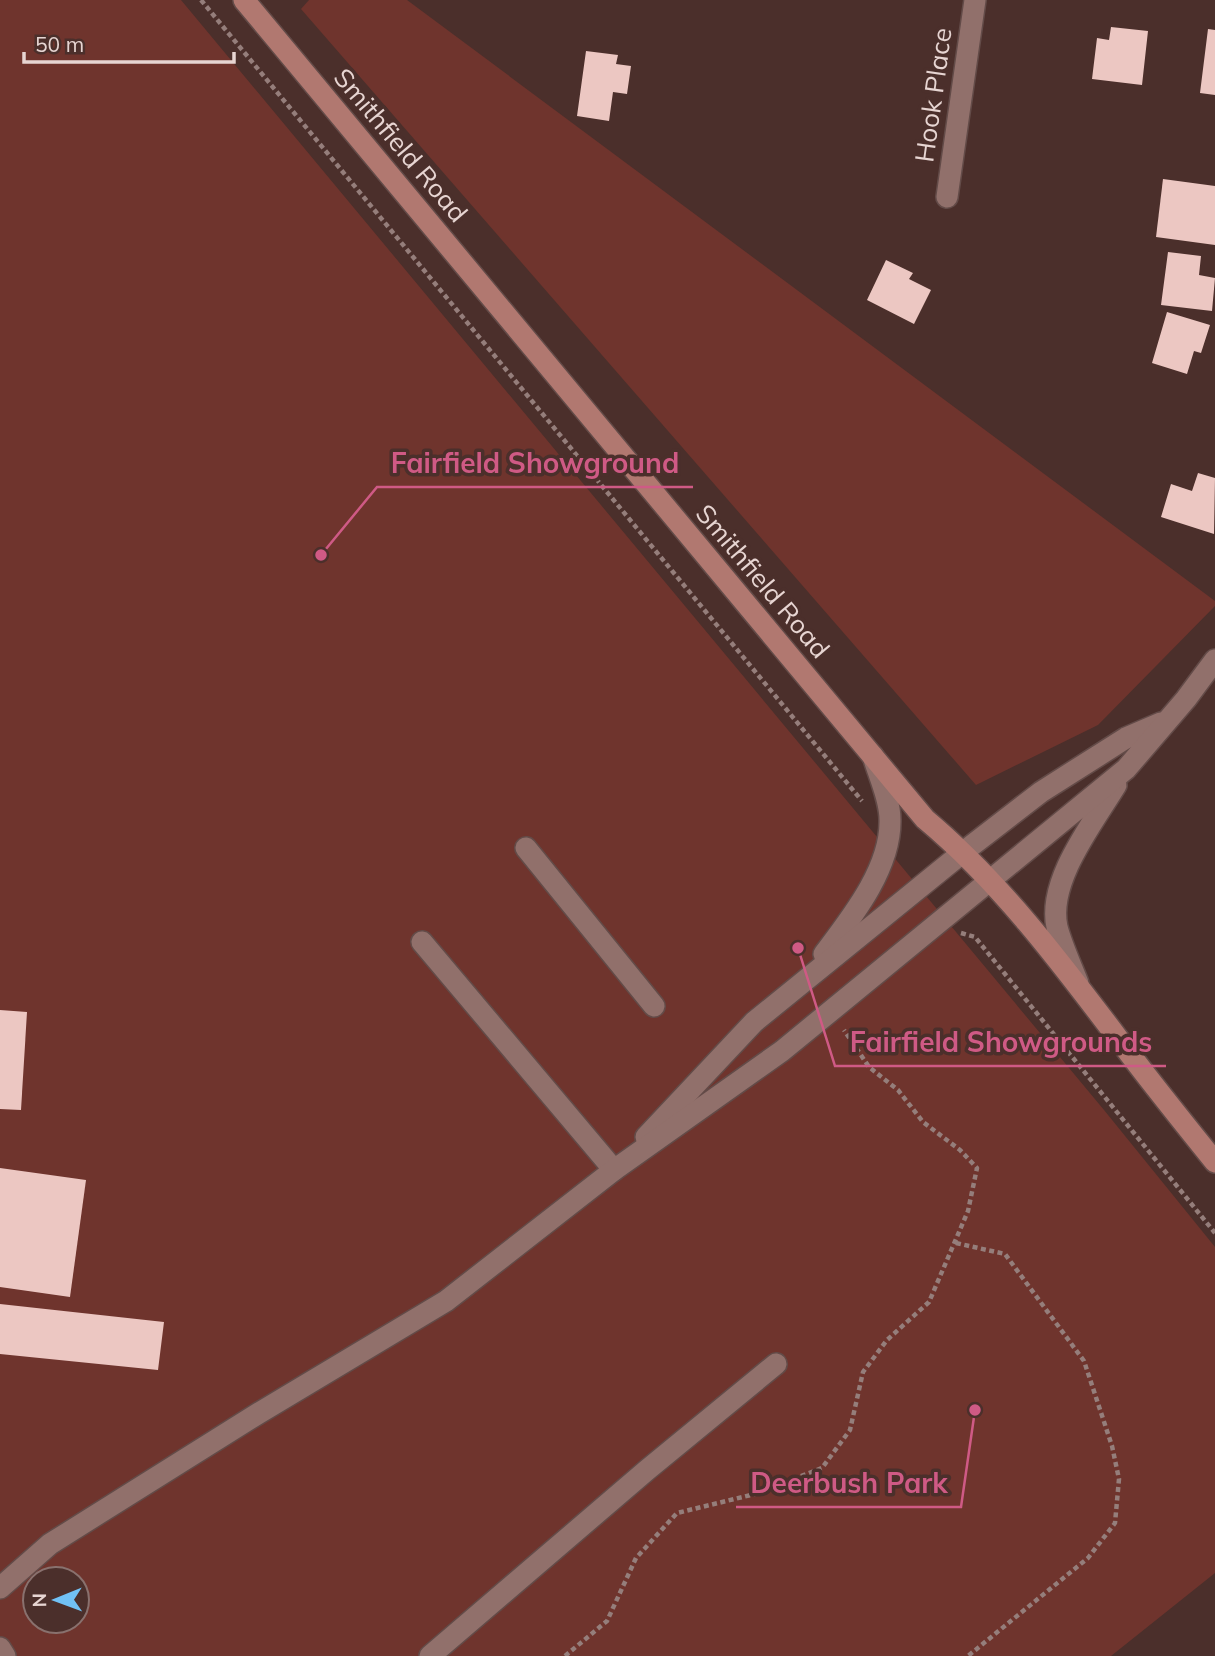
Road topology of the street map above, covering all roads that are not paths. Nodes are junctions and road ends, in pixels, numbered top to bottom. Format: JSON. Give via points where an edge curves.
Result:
{"nodes":[{"id":1,"x":244,"y":0,"type":"edge"},
{"id":2,"x":975,"y":0,"type":"edge"},
{"id":3,"x":947,"y":197,"type":"dead end"},
{"id":4,"x":1215,"y":660,"type":"edge"},
{"id":5,"x":1166,"y":721,"type":"junction"},
{"id":6,"x":873,"y":757,"type":"junction"},
{"id":7,"x":1126,"y":769,"type":"junction"},
{"id":8,"x":526,"y":848,"type":"dead end"},
{"id":9,"x":962,"y":853,"type":"junction"},
{"id":10,"x":989,"y":882,"type":"junction"},
{"id":11,"x":422,"y":942,"type":"dead end"},
{"id":12,"x":801,"y":984,"type":"junction"},
{"id":13,"x":1080,"y":989,"type":"junction"},
{"id":14,"x":654,"y":1006,"type":"dead end"},
{"id":15,"x":1215,"y":1162,"type":"edge"},
{"id":16,"x":614,"y":1170,"type":"junction"},
{"id":17,"x":776,"y":1364,"type":"dead end"},
{"id":18,"x":0,"y":1588,"type":"edge"},
{"id":19,"x":0,"y":1648,"type":"edge"},
{"id":20,"x":5,"y":1656,"type":"edge"},
{"id":21,"x":430,"y":1656,"type":"edge"}],
"edges":[{"from":1,"to":6,"type":"main road","name":"Smithfield Road"},
{"from":2,"to":3,"type":"street","name":"Hook Place"},
{"from":4,"to":5,"type":"street"},
{"from":5,"to":7,"type":"street"},
{"from":5,"to":9,"type":"street","via":[[1126,738],[1041,792]]},
{"from":6,"to":9,"type":"main road","name":"Smithfield Road","via":[[925,819]]},
{"from":6,"to":12,"type":"street","via":[[890,817],[883,864]]},
{"from":7,"to":10,"type":"street"},
{"from":7,"to":13,"type":"street","via":[[1070,862],[1056,904],[1057,926]]},
{"from":8,"to":14,"type":"street"},
{"from":9,"to":10,"type":"main road","name":"Smithfield Road"},
{"from":9,"to":12,"type":"street"},
{"from":10,"to":13,"type":"main road","name":"Smithfield Road"},
{"from":10,"to":16,"type":"street","via":[[782,1051]]},
{"from":11,"to":16,"type":"street"},
{"from":12,"to":16,"type":"street","via":[[754,1022]]},
{"from":13,"to":15,"type":"main road","name":"Smithfield Road"},
{"from":16,"to":18,"type":"street","via":[[446,1301],[50,1544]]},
{"from":17,"to":21,"type":"street"},
{"from":19,"to":20,"type":"street"}]}
